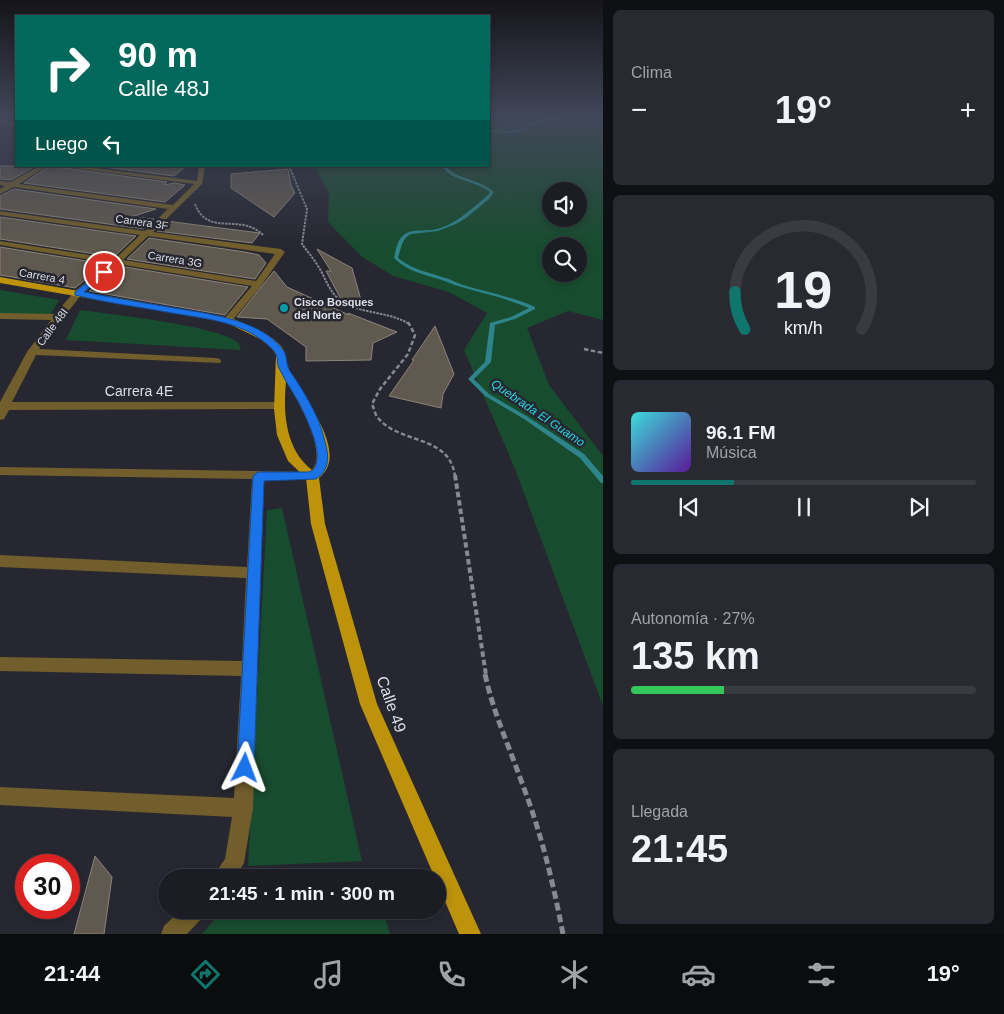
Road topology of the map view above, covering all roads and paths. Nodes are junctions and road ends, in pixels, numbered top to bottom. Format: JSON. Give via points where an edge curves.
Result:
{"nodes":[{"id":1,"x":42,"y":167,"type":"edge"},
{"id":2,"x":68,"y":167,"type":"edge"},
{"id":3,"x":202,"y":167,"type":"edge"},
{"id":4,"x":289,"y":167,"type":"edge"},
{"id":5,"x":0,"y":183,"type":"edge"},
{"id":6,"x":200,"y":183,"type":"junction"},
{"id":7,"x":12,"y":184,"type":"junction"},
{"id":8,"x":0,"y":192,"type":"edge"},
{"id":9,"x":173,"y":207,"type":"junction"},
{"id":10,"x":0,"y":213,"type":"edge"},
{"id":11,"x":144,"y":234,"type":"junction"},
{"id":12,"x":0,"y":242,"type":"edge"},
{"id":13,"x":268,"y":250,"type":"junction"},
{"id":14,"x":117,"y":261,"type":"junction"},
{"id":15,"x":0,"y":280,"type":"edge"},
{"id":16,"x":258,"y":284,"type":"junction"},
{"id":17,"x":78,"y":293,"type":"junction"},
{"id":18,"x":0,"y":316,"type":"edge"},
{"id":19,"x":58,"y":317,"type":"junction"},
{"id":20,"x":228,"y":320,"type":"junction"},
{"id":21,"x":584,"y":349,"type":"dead end"},
{"id":22,"x":32,"y":352,"type":"junction"},
{"id":23,"x":603,"y":353,"type":"edge"},
{"id":24,"x":216,"y":361,"type":"dead end"},
{"id":25,"x":282,"y":366,"type":"junction"},
{"id":26,"x":279,"y":406,"type":"junction"},
{"id":27,"x":2,"y":410,"type":"edge"},
{"id":28,"x":0,"y":472,"type":"edge"},
{"id":29,"x":258,"y":476,"type":"junction"},
{"id":30,"x":312,"y":476,"type":"junction"},
{"id":31,"x":0,"y":561,"type":"edge"},
{"id":32,"x":254,"y":573,"type":"junction"},
{"id":33,"x":0,"y":664,"type":"edge"},
{"id":34,"x":250,"y":669,"type":"junction"},
{"id":35,"x":0,"y":796,"type":"edge"},
{"id":36,"x":243,"y":808,"type":"junction"},
{"id":37,"x":229,"y":869,"type":"edge"},
{"id":38,"x":187,"y":919,"type":"edge"},
{"id":39,"x":172,"y":934,"type":"edge"},
{"id":40,"x":470,"y":934,"type":"edge"},
{"id":41,"x":563,"y":934,"type":"edge"}],
"edges":[{"from":1,"to":7,"type":"street"},
{"from":2,"to":6,"type":"street"},
{"from":3,"to":6,"type":"street"},
{"from":4,"to":41,"type":"path","via":[[307,209],[302,244],[319,266],[329,290],[342,302],[409,323],[415,335],[408,354],[372,404],[378,418],[397,431],[447,454],[454,467],[480,648],[492,702],[552,875]]},
{"from":5,"to":7,"type":"street"},
{"from":6,"to":9,"type":"street","name":"Calle 48I"},
{"from":6,"to":13,"type":"path","via":[[194,202],[201,217],[210,222],[254,227],[272,242]]},
{"from":7,"to":8,"type":"street"},
{"from":7,"to":9,"type":"street"},
{"from":9,"to":11,"type":"street","name":"Calle 48I"},
{"from":10,"to":11,"type":"street","name":"Carrera 3F"},
{"from":11,"to":13,"type":"street","name":"Carrera 3F"},
{"from":11,"to":14,"type":"street","name":"Calle 48I"},
{"from":12,"to":14,"type":"street","name":"Carrera 3G"},
{"from":13,"to":16,"type":"street","name":"Carrera 3F","via":[[281,252]]},
{"from":14,"to":16,"type":"street","name":"Carrera 3G"},
{"from":14,"to":17,"type":"street","name":"Calle 48I"},
{"from":15,"to":17,"type":"main road","name":"Carrera 4"},
{"from":16,"to":20,"type":"street"},
{"from":17,"to":19,"type":"street","name":"Calle 48I"},
{"from":17,"to":20,"type":"main road","name":"Carrera 4"},
{"from":18,"to":19,"type":"street"},
{"from":19,"to":22,"type":"street","name":"Calle 48I"},
{"from":20,"to":25,"type":"main road","name":"Carrera 4","via":[[255,332],[279,350]]},
{"from":21,"to":23,"type":"path"},
{"from":22,"to":24,"type":"street"},
{"from":22,"to":27,"type":"street","name":"Calle 48I"},
{"from":25,"to":26,"type":"main road"},
{"from":25,"to":30,"type":"main road","name":"Carrera 4","via":[[304,400],[323,455],[322,465]]},
{"from":26,"to":27,"type":"street","name":"Carrera 4E"},
{"from":26,"to":30,"type":"main road","via":[[284,441],[299,467]]},
{"from":28,"to":29,"type":"street"},
{"from":29,"to":30,"type":"street"},
{"from":29,"to":32,"type":"street"},
{"from":30,"to":40,"type":"main road","name":"Calle 49","via":[[318,524],[369,704]]},
{"from":31,"to":32,"type":"street"},
{"from":32,"to":34,"type":"street"},
{"from":33,"to":34,"type":"street"},
{"from":34,"to":36,"type":"street"},
{"from":35,"to":36,"type":"street"},
{"from":36,"to":37,"type":"street","via":[[234,863]]},
{"from":38,"to":39,"type":"street"}]}
